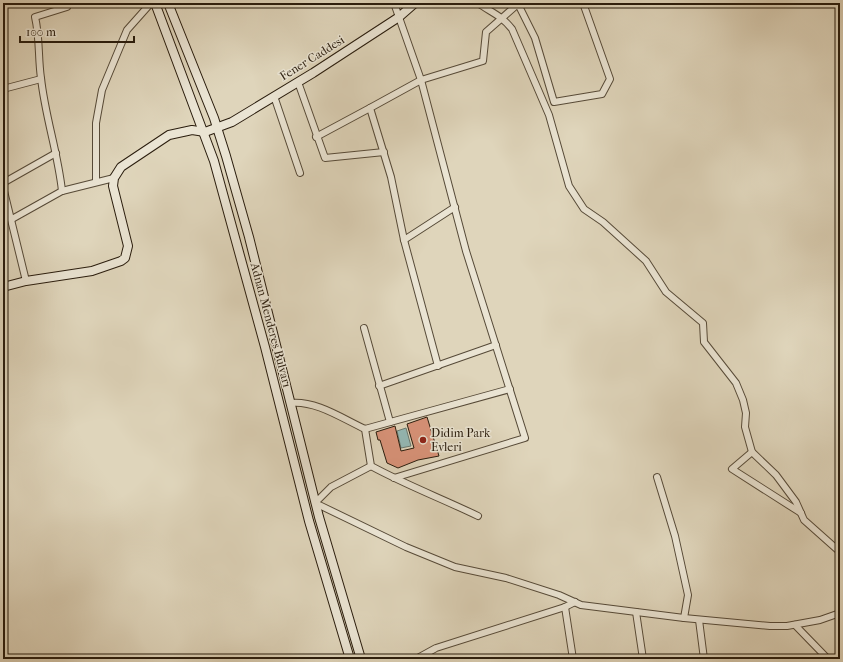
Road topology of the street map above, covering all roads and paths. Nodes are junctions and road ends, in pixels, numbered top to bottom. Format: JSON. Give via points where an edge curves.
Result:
{"nodes":[{"id":1,"x":151,"y":3,"type":"edge"},
{"id":2,"x":155,"y":3,"type":"edge"},
{"id":3,"x":168,"y":3,"type":"edge"},
{"id":4,"x":394,"y":3,"type":"edge"},
{"id":5,"x":415,"y":3,"type":"edge"},
{"id":6,"x":478,"y":3,"type":"edge"},
{"id":7,"x":519,"y":3,"type":"edge"},
{"id":8,"x":583,"y":3,"type":"edge"},
{"id":9,"x":67,"y":7,"type":"dead end"},
{"id":10,"x":399,"y":17,"type":"junction"},
{"id":11,"x":503,"y":17,"type":"junction"},
{"id":12,"x":41,"y":79,"type":"junction"},
{"id":13,"x":422,"y":80,"type":"junction"},
{"id":14,"x":298,"y":82,"type":"junction"},
{"id":15,"x":547,"y":83,"type":"junction"},
{"id":16,"x":537,"y":88,"type":"junction"},
{"id":17,"x":3,"y":89,"type":"edge"},
{"id":18,"x":274,"y":96,"type":"junction"},
{"id":19,"x":370,"y":108,"type":"junction"},
{"id":20,"x":218,"y":127,"type":"junction"},
{"id":21,"x":205,"y":132,"type":"junction"},
{"id":22,"x":316,"y":137,"type":"junction"},
{"id":23,"x":384,"y":152,"type":"junction"},
{"id":24,"x":56,"y":153,"type":"junction"},
{"id":25,"x":300,"y":173,"type":"dead end"},
{"id":26,"x":114,"y":178,"type":"junction"},
{"id":27,"x":96,"y":181,"type":"junction"},
{"id":28,"x":3,"y":183,"type":"edge"},
{"id":29,"x":3,"y":187,"type":"edge"},
{"id":30,"x":62,"y":191,"type":"junction"},
{"id":31,"x":455,"y":207,"type":"junction"},
{"id":32,"x":12,"y":219,"type":"junction"},
{"id":33,"x":404,"y":240,"type":"junction"},
{"id":34,"x":26,"y":281,"type":"junction"},
{"id":35,"x":3,"y":287,"type":"edge"},
{"id":36,"x":364,"y":328,"type":"dead end"},
{"id":37,"x":496,"y":345,"type":"junction"},
{"id":38,"x":438,"y":366,"type":"junction"},
{"id":39,"x":379,"y":386,"type":"junction"},
{"id":40,"x":510,"y":389,"type":"junction"},
{"id":41,"x":290,"y":403,"type":"junction"},
{"id":42,"x":390,"y":422,"type":"junction"},
{"id":43,"x":365,"y":429,"type":"junction"},
{"id":44,"x":752,"y":452,"type":"junction"},
{"id":45,"x":371,"y":466,"type":"junction"},
{"id":46,"x":657,"y":477,"type":"dead end"},
{"id":47,"x":394,"y":478,"type":"junction"},
{"id":48,"x":315,"y":502,"type":"junction"},
{"id":49,"x":801,"y":513,"type":"junction"},
{"id":50,"x":478,"y":516,"type":"dead end"},
{"id":51,"x":840,"y":552,"type":"edge"},
{"id":52,"x":575,"y":602,"type":"junction"},
{"id":53,"x":565,"y":607,"type":"junction"},
{"id":54,"x":636,"y":612,"type":"junction"},
{"id":55,"x":840,"y":613,"type":"edge"},
{"id":56,"x":832,"y":616,"type":"junction"},
{"id":57,"x":684,"y":618,"type":"junction"},
{"id":58,"x":840,"y":619,"type":"edge"},
{"id":59,"x":699,"y":620,"type":"junction"},
{"id":60,"x":795,"y":625,"type":"junction"},
{"id":61,"x":350,"y":659,"type":"edge"},
{"id":62,"x":361,"y":659,"type":"edge"},
{"id":63,"x":416,"y":659,"type":"edge"},
{"id":64,"x":573,"y":659,"type":"edge"},
{"id":65,"x":643,"y":659,"type":"edge"},
{"id":66,"x":704,"y":659,"type":"edge"},
{"id":67,"x":828,"y":659,"type":"edge"}],
"edges":[{"from":1,"to":27,"type":"street","via":[[127,30],[102,90],[96,124]]},
{"from":2,"to":21,"type":"main road","name":"Adnan Menderes Bulvarı"},
{"from":3,"to":20,"type":"main road","name":"Adnan Menderes Bulvarı"},
{"from":4,"to":10,"type":"street"},
{"from":5,"to":10,"type":"main road","name":"Fener Caddesi"},
{"from":6,"to":11,"type":"street"},
{"from":7,"to":11,"type":"street"},
{"from":7,"to":15,"type":"street","via":[[535,38]]},
{"from":8,"to":15,"type":"street","via":[[610,79],[602,94],[554,102]]},
{"from":9,"to":12,"type":"street","via":[[35,17],[39,33]]},
{"from":10,"to":13,"type":"street"},
{"from":10,"to":14,"type":"main road","name":"Fener Caddesi"},
{"from":11,"to":13,"type":"street","via":[[486,32],[483,61]]},
{"from":11,"to":16,"type":"street","via":[[512,29]]},
{"from":12,"to":17,"type":"street"},
{"from":12,"to":24,"type":"street"},
{"from":13,"to":19,"type":"street"},
{"from":13,"to":31,"type":"street"},
{"from":14,"to":18,"type":"main road","name":"Fener Caddesi"},
{"from":14,"to":22,"type":"street"},
{"from":15,"to":16,"type":"street"},
{"from":16,"to":44,"type":"street","via":[[549,115],[569,186],[584,209],[603,222],[646,261],[666,292],[703,323],[704,342],[736,383],[743,400],[746,413],[745,428]]},
{"from":18,"to":20,"type":"main road","name":"Fener Caddesi","via":[[232,122]]},
{"from":18,"to":25,"type":"street"},
{"from":19,"to":22,"type":"street"},
{"from":19,"to":23,"type":"street"},
{"from":20,"to":21,"type":"main road","name":"Fener Caddesi"},
{"from":20,"to":41,"type":"main road","name":"Adnan Menderes Bulvarı","via":[[249,237]]},
{"from":21,"to":26,"type":"main road","via":[[192,130],[169,135],[121,168]]},
{"from":21,"to":61,"type":"main road","name":"Adnan Menderes Bulvarı","via":[[265,347],[315,542]]},
{"from":22,"to":23,"type":"street","via":[[325,158]]},
{"from":23,"to":33,"type":"street"},
{"from":24,"to":28,"type":"street"},
{"from":24,"to":30,"type":"street"},
{"from":26,"to":27,"type":"street"},
{"from":26,"to":34,"type":"main road","via":[[113,186],[128,246],[125,258],[92,271]]},
{"from":27,"to":30,"type":"street"},
{"from":29,"to":32,"type":"street"},
{"from":30,"to":32,"type":"street"},
{"from":31,"to":33,"type":"street"},
{"from":31,"to":37,"type":"street"},
{"from":32,"to":34,"type":"street"},
{"from":33,"to":38,"type":"street"},
{"from":34,"to":35,"type":"main road"},
{"from":36,"to":39,"type":"street"},
{"from":37,"to":38,"type":"street"},
{"from":37,"to":40,"type":"street"},
{"from":38,"to":39,"type":"street"},
{"from":39,"to":42,"type":"street"},
{"from":40,"to":42,"type":"street"},
{"from":40,"to":47,"type":"street","via":[[525,438]]},
{"from":41,"to":43,"type":"street","via":[[312,406]]},
{"from":41,"to":48,"type":"main road","name":"Adnan Menderes Bulvarı"},
{"from":42,"to":43,"type":"street"},
{"from":43,"to":45,"type":"street"},
{"from":44,"to":49,"type":"street","via":[[776,475]]},
{"from":44,"to":49,"type":"street","via":[[732,470]]},
{"from":45,"to":47,"type":"street"},
{"from":45,"to":48,"type":"street","via":[[331,487]]},
{"from":46,"to":57,"type":"street","via":[[675,536],[688,595]]},
{"from":47,"to":50,"type":"street"},
{"from":48,"to":52,"type":"street","via":[[406,547],[455,567],[506,578]]},
{"from":48,"to":62,"type":"main road","name":"Adnan Menderes Bulvarı"},
{"from":49,"to":51,"type":"street","via":[[804,520]]},
{"from":52,"to":53,"type":"street"},
{"from":52,"to":54,"type":"street"},
{"from":53,"to":63,"type":"street","via":[[436,648]]},
{"from":53,"to":64,"type":"street"},
{"from":54,"to":57,"type":"street"},
{"from":54,"to":65,"type":"street"},
{"from":55,"to":56,"type":"street"},
{"from":56,"to":58,"type":"street"},
{"from":56,"to":60,"type":"street"},
{"from":57,"to":59,"type":"street"},
{"from":59,"to":60,"type":"street","via":[[770,626]]},
{"from":59,"to":66,"type":"street"},
{"from":60,"to":67,"type":"street"}]}
